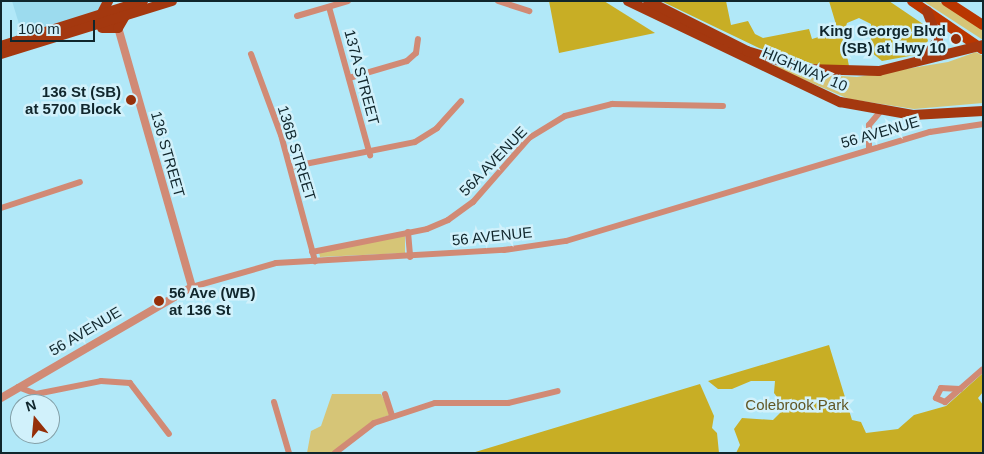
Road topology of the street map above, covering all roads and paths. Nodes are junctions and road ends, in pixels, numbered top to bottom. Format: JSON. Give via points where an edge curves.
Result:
{"nodes":[{"id":1,"x":108,"y":1,"type":"edge"},
{"id":2,"x":113,"y":1,"type":"edge"},
{"id":3,"x":129,"y":1,"type":"edge"},
{"id":4,"x":143,"y":1,"type":"edge"},
{"id":5,"x":172,"y":1,"type":"edge"},
{"id":6,"x":348,"y":1,"type":"edge"},
{"id":7,"x":498,"y":1,"type":"edge"},
{"id":8,"x":628,"y":1,"type":"edge"},
{"id":9,"x":648,"y":1,"type":"edge"},
{"id":10,"x":912,"y":1,"type":"edge"},
{"id":11,"x":946,"y":1,"type":"edge"},
{"id":12,"x":329,"y":7,"type":"junction"},
{"id":13,"x":529,"y":11,"type":"dead end"},
{"id":14,"x":927,"y":11,"type":"junction"},
{"id":15,"x":101,"y":15,"type":"junction"},
{"id":16,"x":125,"y":16,"type":"junction"},
{"id":17,"x":297,"y":16,"type":"dead end"},
{"id":18,"x":983,"y":25,"type":"edge"},
{"id":19,"x":118,"y":28,"type":"junction"},
{"id":20,"x":418,"y":39,"type":"dead end"},
{"id":21,"x":30,"y":45,"type":"junction"},
{"id":22,"x":1,"y":46,"type":"edge"},
{"id":23,"x":981,"y":47,"type":"edge"},
{"id":24,"x":1,"y":54,"type":"edge"},
{"id":25,"x":251,"y":54,"type":"dead end"},
{"id":26,"x":916,"y":63,"type":"junction"},
{"id":27,"x":350,"y":78,"type":"junction"},
{"id":28,"x":461,"y":101,"type":"dead end"},
{"id":29,"x":723,"y":106,"type":"dead end"},
{"id":30,"x":983,"y":110,"type":"edge"},
{"id":31,"x":880,"y":112,"type":"junction"},
{"id":32,"x":983,"y":124,"type":"edge"},
{"id":33,"x":869,"y":149,"type":"junction"},
{"id":34,"x":370,"y":155,"type":"junction"},
{"id":35,"x":290,"y":168,"type":"junction"},
{"id":36,"x":80,"y":182,"type":"dead end"},
{"id":37,"x":1,"y":208,"type":"edge"},
{"id":38,"x":408,"y":232,"type":"junction"},
{"id":39,"x":312,"y":252,"type":"junction"},
{"id":40,"x":410,"y":256,"type":"junction"},
{"id":41,"x":315,"y":261,"type":"junction"},
{"id":42,"x":192,"y":287,"type":"junction"},
{"id":43,"x":983,"y":369,"type":"edge"},
{"id":44,"x":18,"y":387,"type":"junction"},
{"id":45,"x":960,"y":389,"type":"dead end"},
{"id":46,"x":558,"y":391,"type":"dead end"},
{"id":47,"x":385,"y":394,"type":"dead end"},
{"id":48,"x":1,"y":398,"type":"edge"},
{"id":49,"x":274,"y":402,"type":"dead end"},
{"id":50,"x":392,"y":415,"type":"junction"},
{"id":51,"x":168,"y":434,"type":"dead end"},
{"id":52,"x":290,"y":453,"type":"edge"},
{"id":53,"x":335,"y":453,"type":"edge"}],
"edges":[{"from":1,"to":15,"type":"highway"},
{"from":2,"to":3,"type":"highway"},
{"from":4,"to":15,"type":"highway"},
{"from":5,"to":16,"type":"highway"},
{"from":6,"to":12,"type":"street"},
{"from":7,"to":13,"type":"street"},
{"from":8,"to":31,"type":"highway","name":"HIGHWAY 10","via":[[804,89]]},
{"from":9,"to":26,"type":"highway","name":"HIGHWAY 10","via":[[747,51],[807,69],[866,72]]},
{"from":10,"to":14,"type":"main road"},
{"from":11,"to":18,"type":"main road"},
{"from":12,"to":17,"type":"street"},
{"from":12,"to":27,"type":"street","name":"137A STREET"},
{"from":14,"to":23,"type":"main road"},
{"from":14,"to":26,"type":"highway","via":[[938,40],[934,50]]},
{"from":15,"to":22,"type":"highway"},
{"from":16,"to":19,"type":"highway"},
{"from":16,"to":21,"type":"highway"},
{"from":19,"to":21,"type":"highway","via":[[109,26]]},
{"from":19,"to":42,"type":"street","name":"136 STREET"},
{"from":20,"to":27,"type":"street","via":[[416,53],[407,61]]},
{"from":21,"to":24,"type":"highway"},
{"from":23,"to":26,"type":"highway","name":"HIGHWAY 10"},
{"from":25,"to":35,"type":"street","name":"136B STREET"},
{"from":27,"to":34,"type":"street","name":"137A STREET"},
{"from":28,"to":34,"type":"street","via":[[437,128],[415,142]]},
{"from":29,"to":38,"type":"street","name":"56A AVENUE","via":[[612,104],[566,116],[529,138],[467,206],[448,220]]},
{"from":30,"to":31,"type":"highway","name":"HIGHWAY 10","via":[[939,115]]},
{"from":31,"to":33,"type":"street","via":[[872,120]]},
{"from":32,"to":33,"type":"street","name":"56 AVENUE","via":[[930,132]]},
{"from":33,"to":40,"type":"street","name":"56 AVENUE","via":[[566,241]]},
{"from":34,"to":35,"type":"street"},
{"from":35,"to":39,"type":"street","name":"136B STREET"},
{"from":36,"to":37,"type":"street"},
{"from":38,"to":39,"type":"street","name":"56A AVENUE"},
{"from":38,"to":40,"type":"street"},
{"from":39,"to":41,"type":"street","name":"136B STREET"},
{"from":40,"to":41,"type":"street","name":"56 AVENUE"},
{"from":41,"to":42,"type":"street","name":"56 AVENUE","via":[[254,267]]},
{"from":42,"to":44,"type":"street","name":"56 AVENUE"},
{"from":43,"to":45,"type":"street"},
{"from":44,"to":48,"type":"street","name":"56 AVENUE"},
{"from":44,"to":51,"type":"street","via":[[36,394],[101,381],[130,383]]},
{"from":46,"to":50,"type":"street","via":[[508,403],[435,403]]},
{"from":47,"to":50,"type":"street"},
{"from":49,"to":52,"type":"street"},
{"from":50,"to":53,"type":"street"}]}
